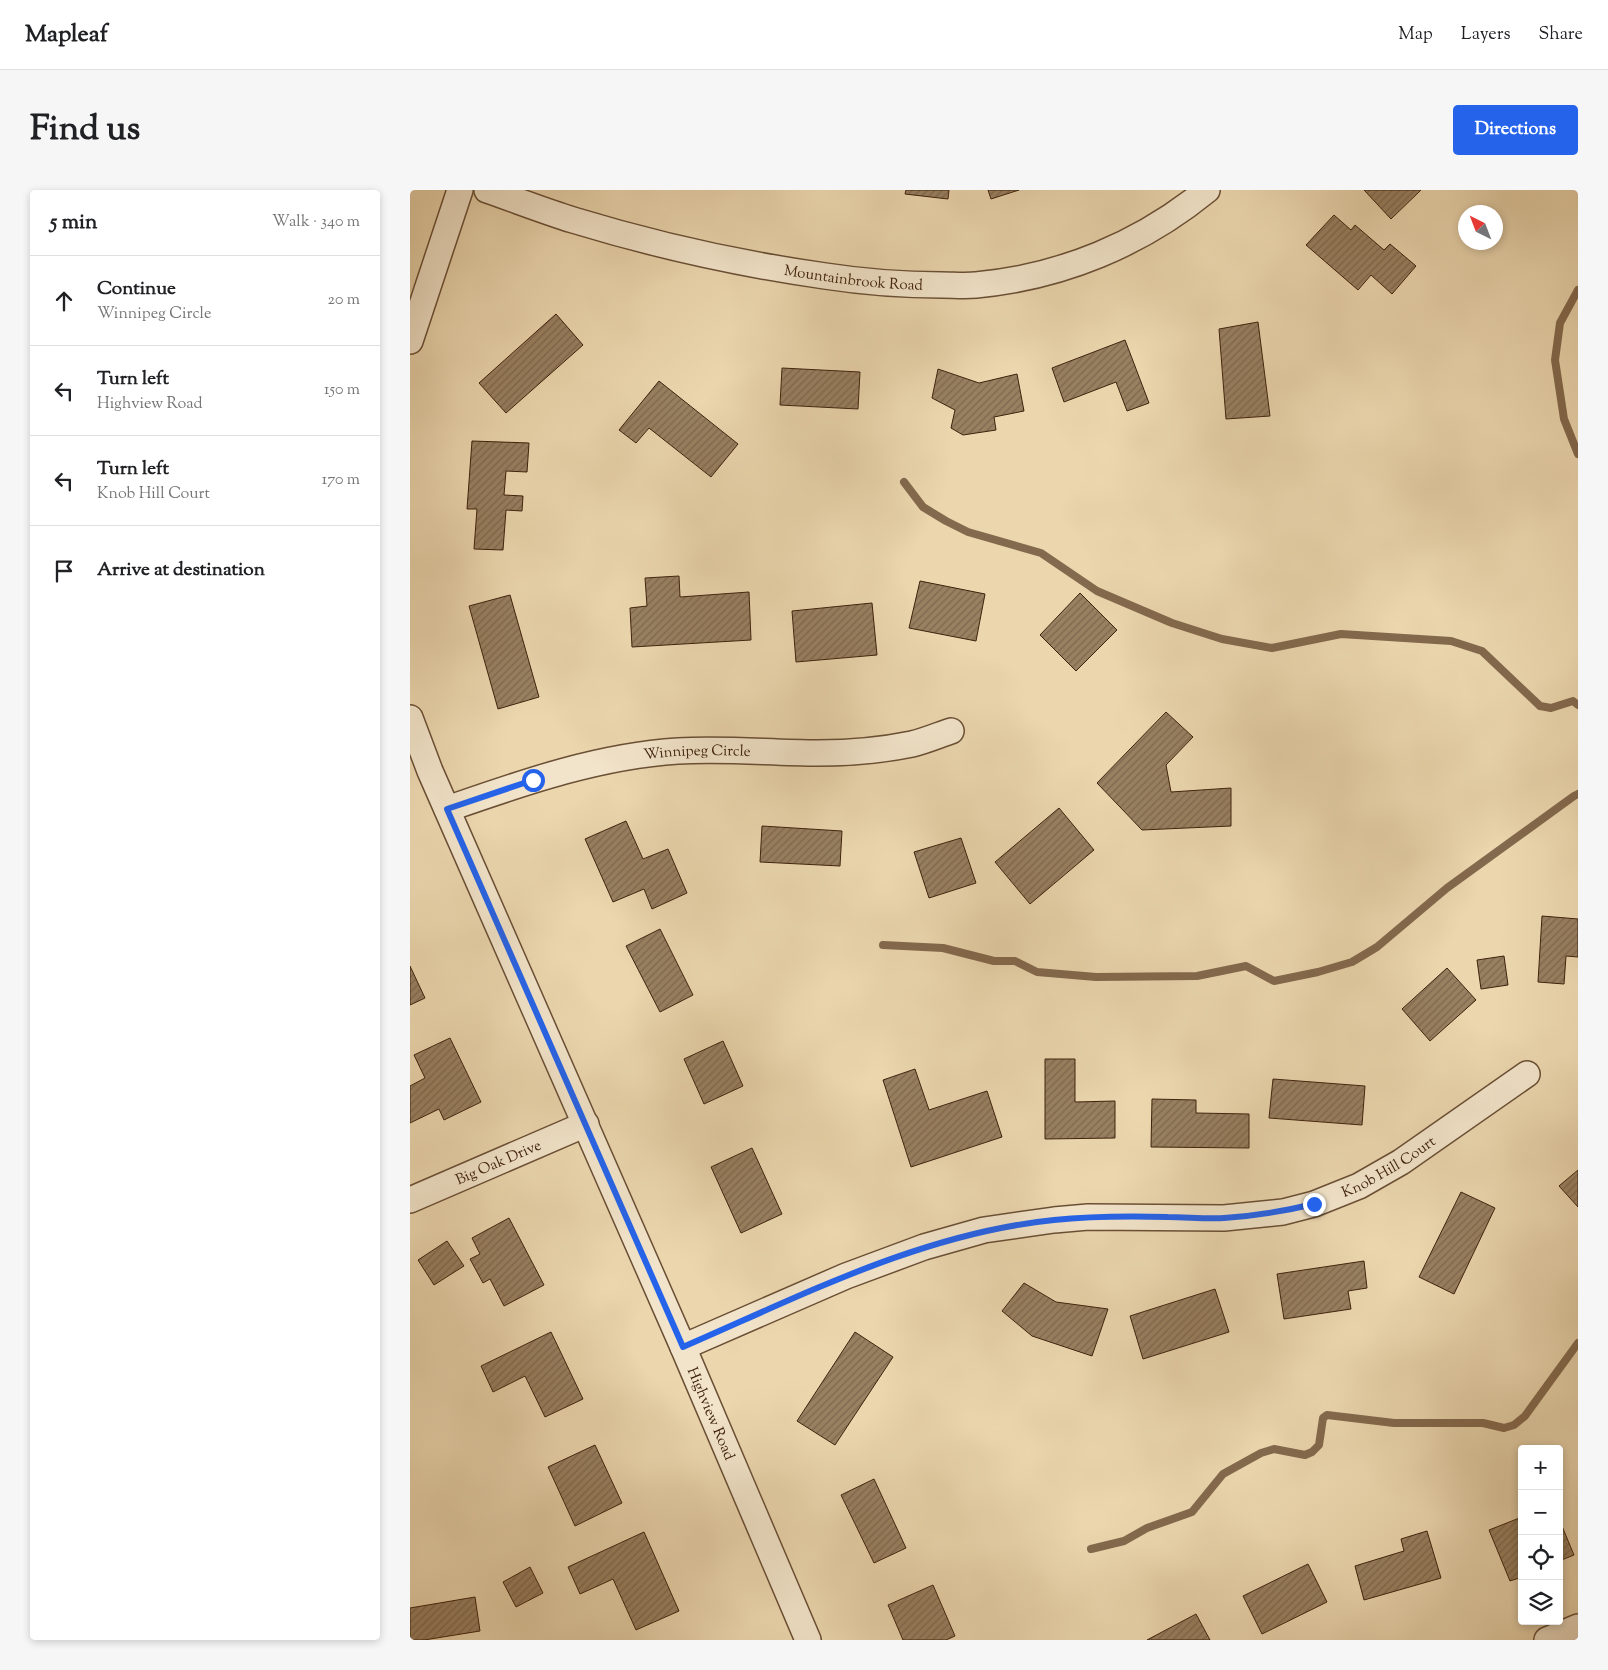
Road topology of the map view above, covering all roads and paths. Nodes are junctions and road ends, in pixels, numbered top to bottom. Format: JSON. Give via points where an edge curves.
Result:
{"nodes":[{"id":1,"x":460,"y":190,"type":"edge"},
{"id":2,"x":487,"y":190,"type":"edge"},
{"id":3,"x":1207,"y":190,"type":"edge"},
{"id":4,"x":410,"y":341,"type":"edge"},
{"id":5,"x":410,"y":718,"type":"edge"},
{"id":6,"x":951,"y":731,"type":"dead end"},
{"id":7,"x":447,"y":809,"type":"junction"},
{"id":8,"x":1527,"y":1074,"type":"dead end"},
{"id":9,"x":586,"y":1124,"type":"junction"},
{"id":10,"x":410,"y":1200,"type":"edge"},
{"id":11,"x":683,"y":1347,"type":"junction"},
{"id":12,"x":1578,"y":1627,"type":"edge"},
{"id":13,"x":808,"y":1640,"type":"edge"},
{"id":14,"x":1547,"y":1640,"type":"edge"}],
"edges":[{"from":1,"to":4,"type":"street"},
{"from":2,"to":3,"type":"street","name":"Mountainbrook Road","via":[[572,220],[681,249],[792,271],[903,286],[974,285],[1042,274],[1084,261],[1140,237]]},
{"from":5,"to":7,"type":"street","name":"Highview Road"},
{"from":6,"to":7,"type":"street","name":"Winnipeg Circle","via":[[913,744],[855,751],[706,750],[632,756],[566,770]]},
{"from":7,"to":9,"type":"street","name":"Highview Road"},
{"from":8,"to":11,"type":"street","name":"Knob Hill Court","via":[[1401,1162],[1359,1186],[1314,1204],[1283,1212],[1224,1218],[1088,1217],[984,1230],[924,1247],[846,1276]]},
{"from":9,"to":10,"type":"street","name":"Big Oak Drive"},
{"from":9,"to":11,"type":"street","name":"Highview Road"},
{"from":11,"to":13,"type":"street","name":"Highview Road"},
{"from":12,"to":14,"type":"street"}]}
